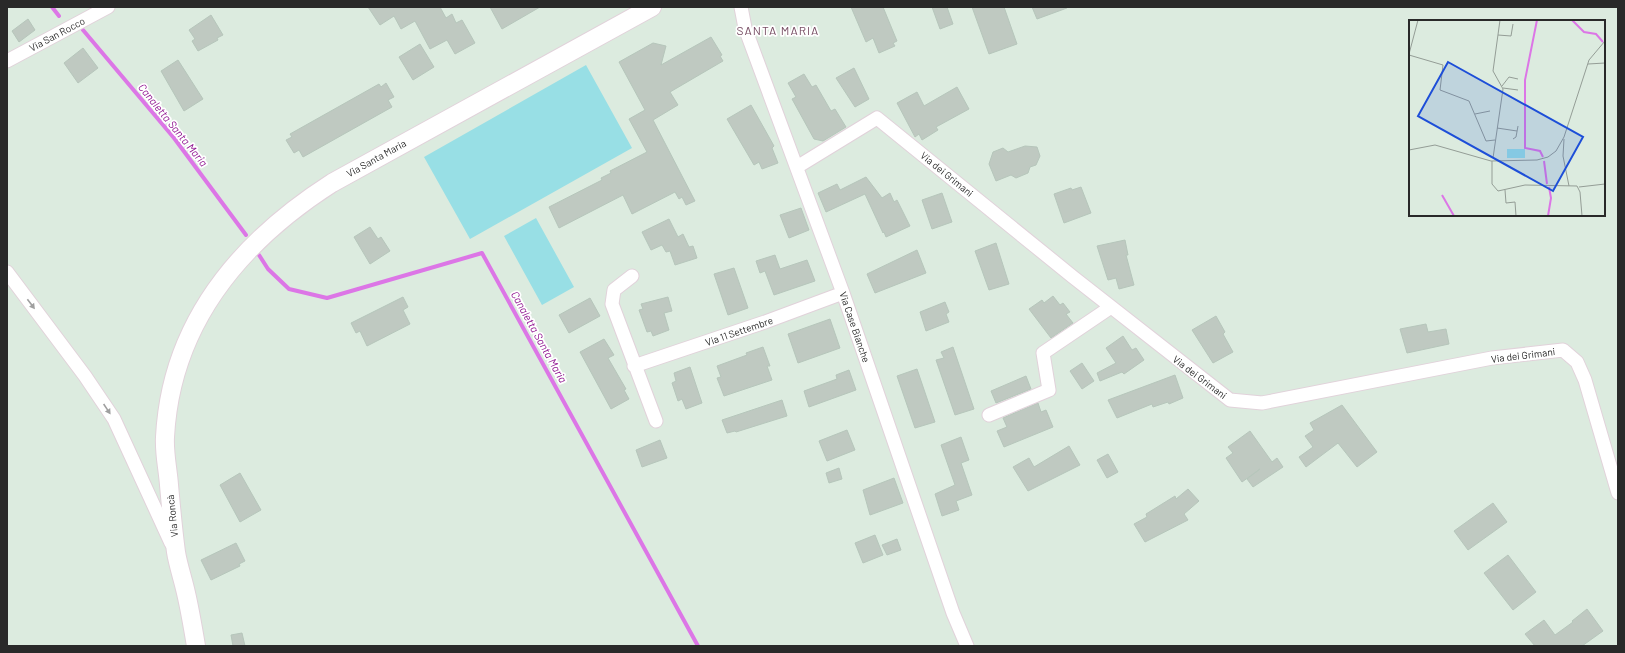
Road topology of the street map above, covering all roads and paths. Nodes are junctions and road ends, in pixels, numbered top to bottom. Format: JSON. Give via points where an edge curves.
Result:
{"nodes":[{"id":1,"x":108,"y":7,"type":"edge"},
{"id":2,"x":652,"y":7,"type":"edge"},
{"id":3,"x":740,"y":7,"type":"edge"},
{"id":4,"x":7,"y":61,"type":"edge"},
{"id":5,"x":796,"y":168,"type":"junction"},
{"id":6,"x":7,"y":272,"type":"edge"},
{"id":7,"x":632,"y":276,"type":"dead end"},
{"id":8,"x":843,"y":294,"type":"junction"},
{"id":9,"x":1111,"y":308,"type":"junction"},
{"id":10,"x":634,"y":366,"type":"junction"},
{"id":11,"x":172,"y":384,"type":"joint"},
{"id":12,"x":989,"y":415,"type":"dead end"},
{"id":13,"x":656,"y":421,"type":"dead end"},
{"id":14,"x":1618,"y":493,"type":"edge"},
{"id":15,"x":176,"y":553,"type":"junction"},
{"id":16,"x":196,"y":646,"type":"edge"},
{"id":17,"x":967,"y":646,"type":"edge"}],
"edges":[{"from":1,"to":4,"type":"street","name":"Via San Rocco"},
{"from":2,"to":11,"type":"main road","name":"Via Santa Maria","via":[[357,168],[302,202],[250,247],[218,286],[184,348]]},
{"from":3,"to":5,"type":"street","name":"Via Case Bianche","via":[[745,28]]},
{"from":5,"to":8,"type":"street","name":"Via Case Bianche"},
{"from":5,"to":9,"type":"street","name":"Via dei Grimani","via":[[877,118]]},
{"from":6,"to":15,"type":"street","one_way":true,"via":[[114,418]]},
{"from":7,"to":10,"type":"street","via":[[614,290],[612,304]]},
{"from":8,"to":10,"type":"street","name":"Via 11 Settembre"},
{"from":8,"to":17,"type":"street","name":"Via Case Bianche","via":[[950,606]]},
{"from":9,"to":12,"type":"street","via":[[1044,353],[1049,390]]},
{"from":9,"to":14,"type":"street","name":"Via dei Grimani","via":[[1230,400],[1262,403],[1492,358],[1563,350],[1577,362],[1585,380]]},
{"from":10,"to":13,"type":"street"},
{"from":11,"to":15,"type":"main road","name":"Via Roncà","via":[[164,438]]},
{"from":15,"to":16,"type":"main road","name":"Via Roncà"}]}
